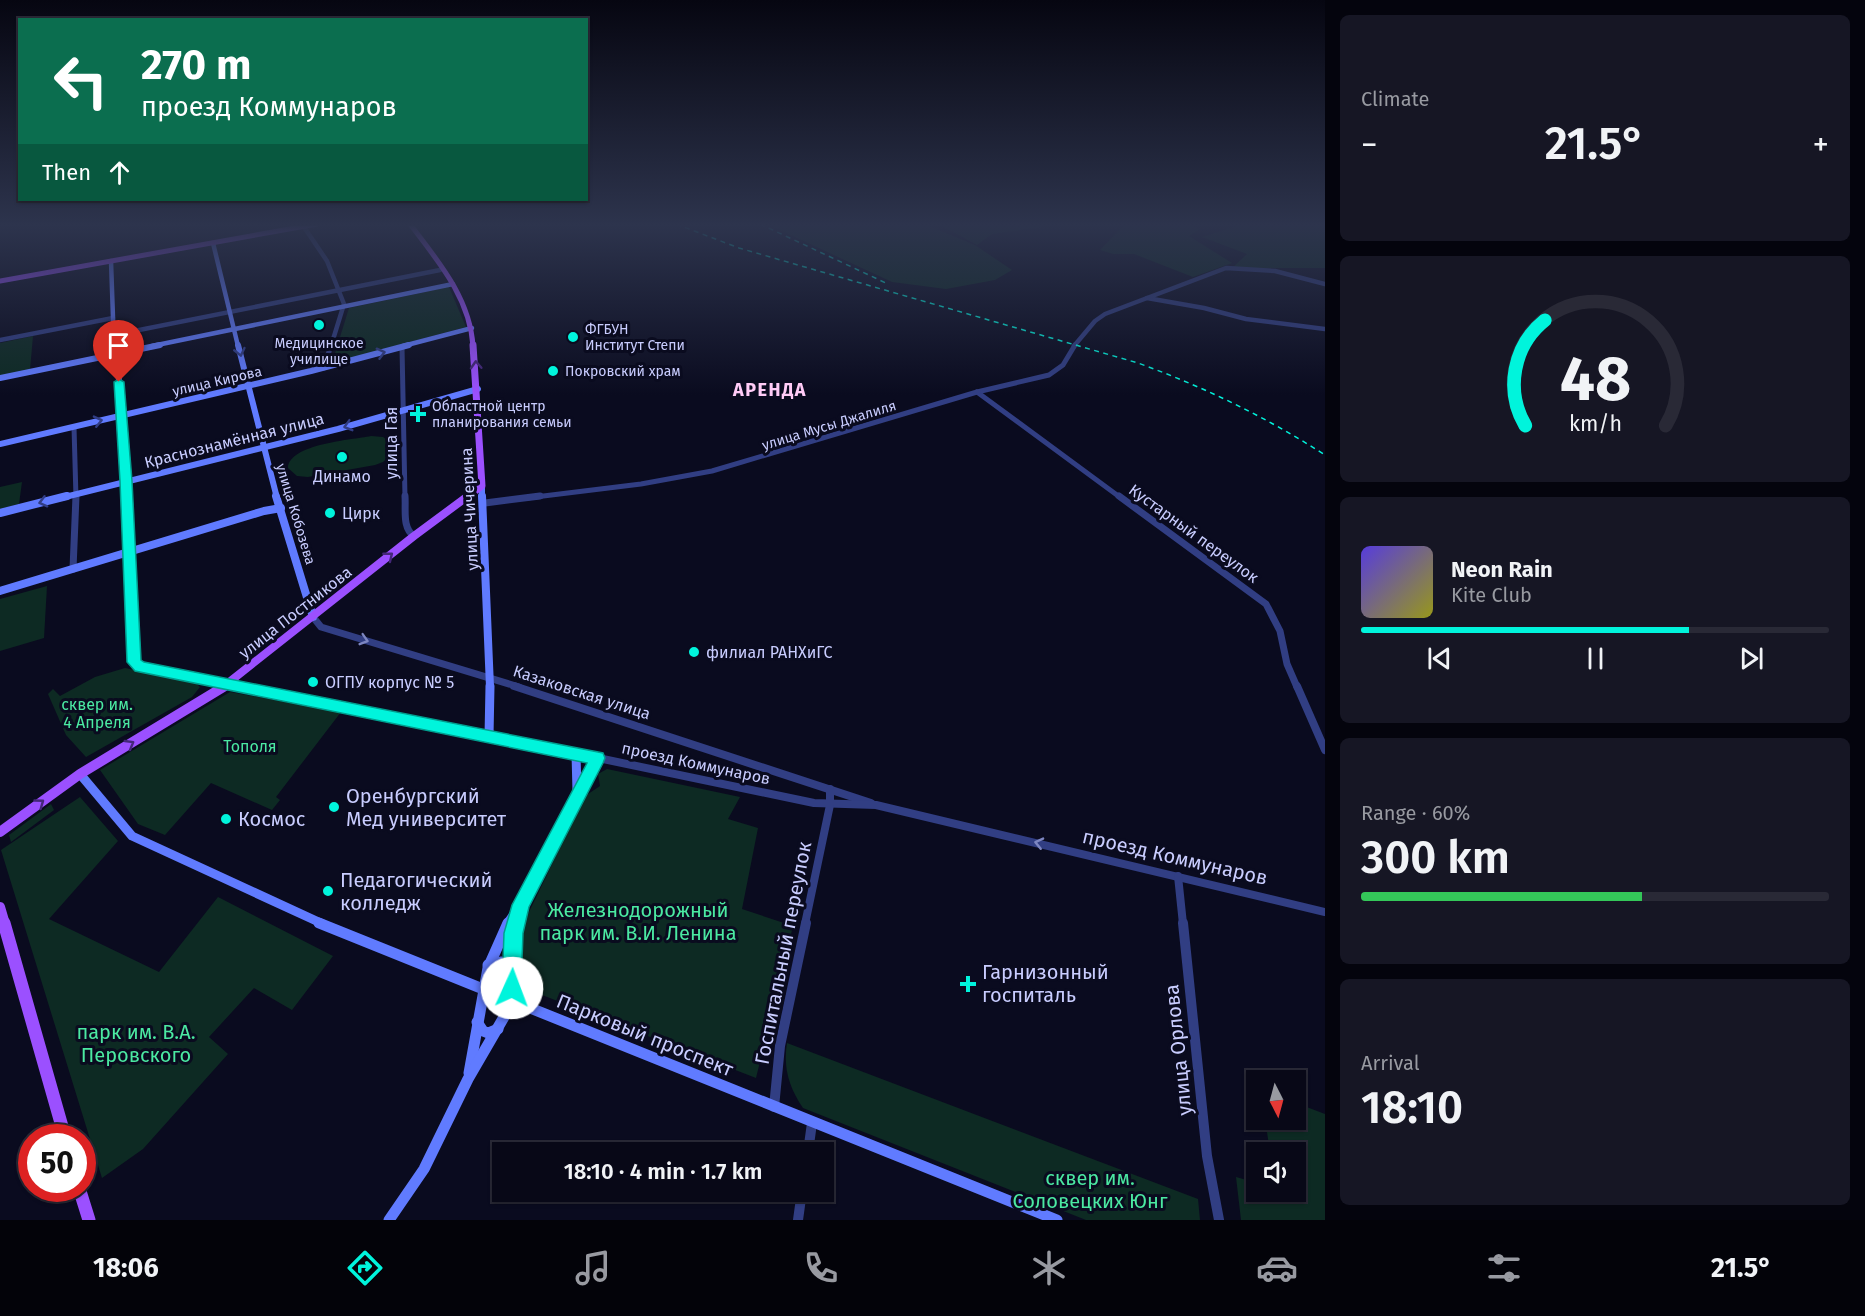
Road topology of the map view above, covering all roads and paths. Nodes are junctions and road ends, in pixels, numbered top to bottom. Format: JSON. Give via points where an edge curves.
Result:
{"nodes":[{"id":1,"x":112,"y":281,"type":"edge"},
{"id":2,"x":222,"y":281,"type":"edge"},
{"id":3,"x":335,"y":281,"type":"edge"},
{"id":4,"x":386,"y":281,"type":"edge"},
{"id":5,"x":451,"y":281,"type":"edge"},
{"id":6,"x":1192,"y":281,"type":"edge"},
{"id":7,"x":453,"y":284,"type":"junction"},
{"id":8,"x":339,"y":290,"type":"junction"},
{"id":9,"x":1147,"y":298,"type":"junction"},
{"id":10,"x":344,"y":306,"type":"junction"},
{"id":11,"x":230,"y":312,"type":"junction"},
{"id":12,"x":113,"y":318,"type":"junction"},
{"id":13,"x":472,"y":328,"type":"junction"},
{"id":14,"x":234,"y":329,"type":"junction"},
{"id":15,"x":1323,"y":329,"type":"edge"},
{"id":16,"x":114,"y":335,"type":"junction"},
{"id":17,"x":0,"y":340,"type":"edge"},
{"id":18,"x":402,"y":347,"type":"junction"},
{"id":19,"x":116,"y":354,"type":"junction"},
{"id":20,"x":324,"y":368,"type":"junction"},
{"id":21,"x":0,"y":378,"type":"edge"},
{"id":22,"x":248,"y":386,"type":"junction"},
{"id":23,"x":477,"y":389,"type":"junction"},
{"id":24,"x":977,"y":392,"type":"junction"},
{"id":25,"x":404,"y":410,"type":"junction"},
{"id":26,"x":122,"y":416,"type":"junction"},
{"id":27,"x":74,"y":427,"type":"junction"},
{"id":28,"x":0,"y":444,"type":"edge"},
{"id":29,"x":263,"y":447,"type":"junction"},
{"id":30,"x":126,"y":481,"type":"junction"},
{"id":31,"x":482,"y":486,"type":"junction"},
{"id":32,"x":76,"y":493,"type":"junction"},
{"id":33,"x":485,"y":503,"type":"junction"},
{"id":34,"x":281,"y":508,"type":"junction"},
{"id":35,"x":0,"y":513,"type":"edge"},
{"id":36,"x":414,"y":536,"type":"junction"},
{"id":37,"x":130,"y":552,"type":"junction"},
{"id":38,"x":73,"y":569,"type":"junction"},
{"id":39,"x":0,"y":591,"type":"edge"},
{"id":40,"x":313,"y":617,"type":"junction"},
{"id":41,"x":490,"y":678,"type":"junction"},
{"id":42,"x":228,"y":684,"type":"junction"},
{"id":43,"x":489,"y":736,"type":"junction"},
{"id":44,"x":1325,"y":750,"type":"edge"},
{"id":45,"x":576,"y":753,"type":"junction"},
{"id":46,"x":597,"y":758,"type":"junction"},
{"id":47,"x":80,"y":774,"type":"junction"},
{"id":48,"x":830,"y":789,"type":"junction"},
{"id":49,"x":577,"y":793,"type":"junction"},
{"id":50,"x":830,"y":805,"type":"junction"},
{"id":51,"x":876,"y":805,"type":"junction"},
{"id":52,"x":0,"y":832,"type":"edge"},
{"id":53,"x":1178,"y":876,"type":"junction"},
{"id":54,"x":521,"y":905,"type":"junction"},
{"id":55,"x":0,"y":907,"type":"edge"},
{"id":56,"x":1325,"y":912,"type":"edge"},
{"id":57,"x":488,"y":965,"type":"junction"},
{"id":58,"x":512,"y":972,"type":"junction"},
{"id":59,"x":481,"y":991,"type":"junction"},
{"id":60,"x":510,"y":1002,"type":"junction"},
{"id":61,"x":477,"y":1021,"type":"junction"},
{"id":62,"x":498,"y":1029,"type":"junction"},
{"id":63,"x":468,"y":1079,"type":"junction"},
{"id":64,"x":774,"y":1107,"type":"junction"},
{"id":65,"x":812,"y":1123,"type":"junction"},
{"id":66,"x":61,"y":1124,"type":"edge"},
{"id":67,"x":809,"y":1142,"type":"edge"},
{"id":68,"x":84,"y":1202,"type":"edge"},
{"id":69,"x":800,"y":1202,"type":"edge"},
{"id":70,"x":88,"y":1220,"type":"edge"},
{"id":71,"x":389,"y":1220,"type":"edge"},
{"id":72,"x":798,"y":1220,"type":"edge"},
{"id":73,"x":1057,"y":1220,"type":"edge"},
{"id":74,"x":1219,"y":1220,"type":"edge"}],
"edges":[{"from":1,"to":12,"type":"main road"},
{"from":2,"to":11,"type":"main road","name":"улица Кобозева"},
{"from":3,"to":8,"type":"street"},
{"from":4,"to":8,"type":"street"},
{"from":5,"to":7,"type":"main road","name":"улица Чичерина"},
{"from":6,"to":9,"type":"street","name":"улица Мусы Джалиля"},
{"from":7,"to":10,"type":"main road"},
{"from":7,"to":13,"type":"main road","name":"улица Чичерина"},
{"from":8,"to":10,"type":"street"},
{"from":8,"to":11,"type":"street"},
{"from":9,"to":15,"type":"street","via":[[1246,319]]},
{"from":9,"to":24,"type":"street","name":"улица Мусы Джалиля","via":[[1095,321],[1055,372]]},
{"from":10,"to":14,"type":"main road"},
{"from":10,"to":20,"type":"street"},
{"from":11,"to":14,"type":"main road","name":"улица Кобозева"},
{"from":11,"to":16,"type":"street"},
{"from":12,"to":16,"type":"main road"},
{"from":12,"to":17,"type":"street"},
{"from":13,"to":18,"type":"main road","name":"улица Кирова"},
{"from":23,"to":13,"type":"main road","name":"улица Чичерина","one_way":true},
{"from":14,"to":19,"type":"main road"},
{"from":14,"to":22,"type":"main road","name":"улица Кобозева","one_way":true},
{"from":16,"to":19,"type":"main road"},
{"from":20,"to":18,"type":"main road","name":"улица Кирова","one_way":true},
{"from":18,"to":25,"type":"street","name":"улица Гая"},
{"from":19,"to":21,"type":"main road"},
{"from":19,"to":26,"type":"main road"},
{"from":20,"to":22,"type":"main road","name":"улица Кирова"},
{"from":22,"to":26,"type":"main road","name":"улица Кирова"},
{"from":22,"to":29,"type":"main road","name":"улица Кобозева"},
{"from":23,"to":25,"type":"main road","name":"Краснознамённая улица"},
{"from":23,"to":31,"type":"main road","name":"улица Чичерина"},
{"from":24,"to":33,"type":"street","name":"улица Мусы Джалиля","via":[[701,474]]},
{"from":24,"to":44,"type":"street","name":"Кустарный переулок","via":[[1266,604],[1280,631],[1287,664]]},
{"from":25,"to":29,"type":"main road","name":"Краснознамённая улица","one_way":true},
{"from":25,"to":36,"type":"street","name":"улица Гая","via":[[406,526]]},
{"from":27,"to":26,"type":"main road","name":"улица Кирова","one_way":true},
{"from":26,"to":30,"type":"main road"},
{"from":27,"to":28,"type":"main road","name":"улица Кирова"},
{"from":27,"to":32,"type":"street"},
{"from":29,"to":30,"type":"main road","name":"Краснознамённая улица"},
{"from":29,"to":34,"type":"main road","name":"улица Кобозева"},
{"from":30,"to":32,"type":"main road","name":"Краснознамённая улица"},
{"from":30,"to":37,"type":"main road"},
{"from":31,"to":33,"type":"main road","name":"улица Чичерина"},
{"from":31,"to":36,"type":"main road","name":"улица Постникова"},
{"from":32,"to":35,"type":"main road","name":"Краснознамённая улица","one_way":true},
{"from":32,"to":38,"type":"street"},
{"from":33,"to":41,"type":"main road","name":"улица Чичерина"},
{"from":34,"to":37,"type":"main road"},
{"from":34,"to":40,"type":"main road","name":"улица Кобозева"},
{"from":40,"to":36,"type":"main road","name":"улица Постникова","one_way":true},
{"from":37,"to":38,"type":"main road"},
{"from":37,"to":42,"type":"main road","via":[[134,662],[140,667]]},
{"from":38,"to":39,"type":"main road"},
{"from":40,"to":41,"type":"street","name":"Казаковская улица","one_way":true,"via":[[321,627]]},
{"from":40,"to":42,"type":"main road","name":"улица Постникова"},
{"from":41,"to":43,"type":"main road","name":"улица Чичерина"},
{"from":41,"to":48,"type":"street","name":"Казаковская улица"},
{"from":42,"to":43,"type":"street","name":"проезд Коммунаров"},
{"from":47,"to":42,"type":"main road","name":"улица Постникова","one_way":true},
{"from":43,"to":45,"type":"main road","name":"проезд Коммунаров"},
{"from":45,"to":46,"type":"main road","name":"проезд Коммунаров"},
{"from":45,"to":49,"type":"main road"},
{"from":46,"to":49,"type":"main road"},
{"from":46,"to":50,"type":"street","name":"проезд Коммунаров"},
{"from":52,"to":47,"type":"main road","name":"улица Постникова","one_way":true},
{"from":47,"to":59,"type":"main road","name":"Парковый проспект","via":[[126,831],[139,840],[350,937]]},
{"from":48,"to":50,"type":"street"},
{"from":48,"to":51,"type":"street","name":"проезд Коммунаров"},
{"from":49,"to":54,"type":"main road"},
{"from":50,"to":51,"type":"street","name":"проезд Коммунаров"},
{"from":50,"to":64,"type":"street","name":"Госпитальный переулок","via":[[780,1046]]},
{"from":53,"to":51,"type":"street","name":"проезд Коммунаров","one_way":true},
{"from":53,"to":56,"type":"street","name":"проезд Коммунаров"},
{"from":53,"to":74,"type":"street","name":"улица Орлова","via":[[1207,1156]]},
{"from":54,"to":57,"type":"main road"},
{"from":54,"to":58,"type":"main road","via":[[513,933]]},
{"from":55,"to":66,"type":"main road"},
{"from":57,"to":58,"type":"main road","via":[[502,962]]},
{"from":57,"to":59,"type":"main road"},
{"from":58,"to":60,"type":"main road"},
{"from":59,"to":60,"type":"main road","name":"Парковый проспект"},
{"from":59,"to":61,"type":"main road"},
{"from":60,"to":62,"type":"main road"},
{"from":60,"to":64,"type":"main road","name":"Парковый проспект"},
{"from":61,"to":62,"type":"main road","via":[[488,1033]]},
{"from":61,"to":63,"type":"main road"},
{"from":62,"to":63,"type":"main road"},
{"from":63,"to":71,"type":"main road","via":[[438,1143]]},
{"from":64,"to":65,"type":"main road","name":"Парковый проспект"},
{"from":65,"to":67,"type":"street"},
{"from":65,"to":73,"type":"main road","name":"Парковый проспект"},
{"from":68,"to":70,"type":"main road"},
{"from":69,"to":72,"type":"street"}]}
